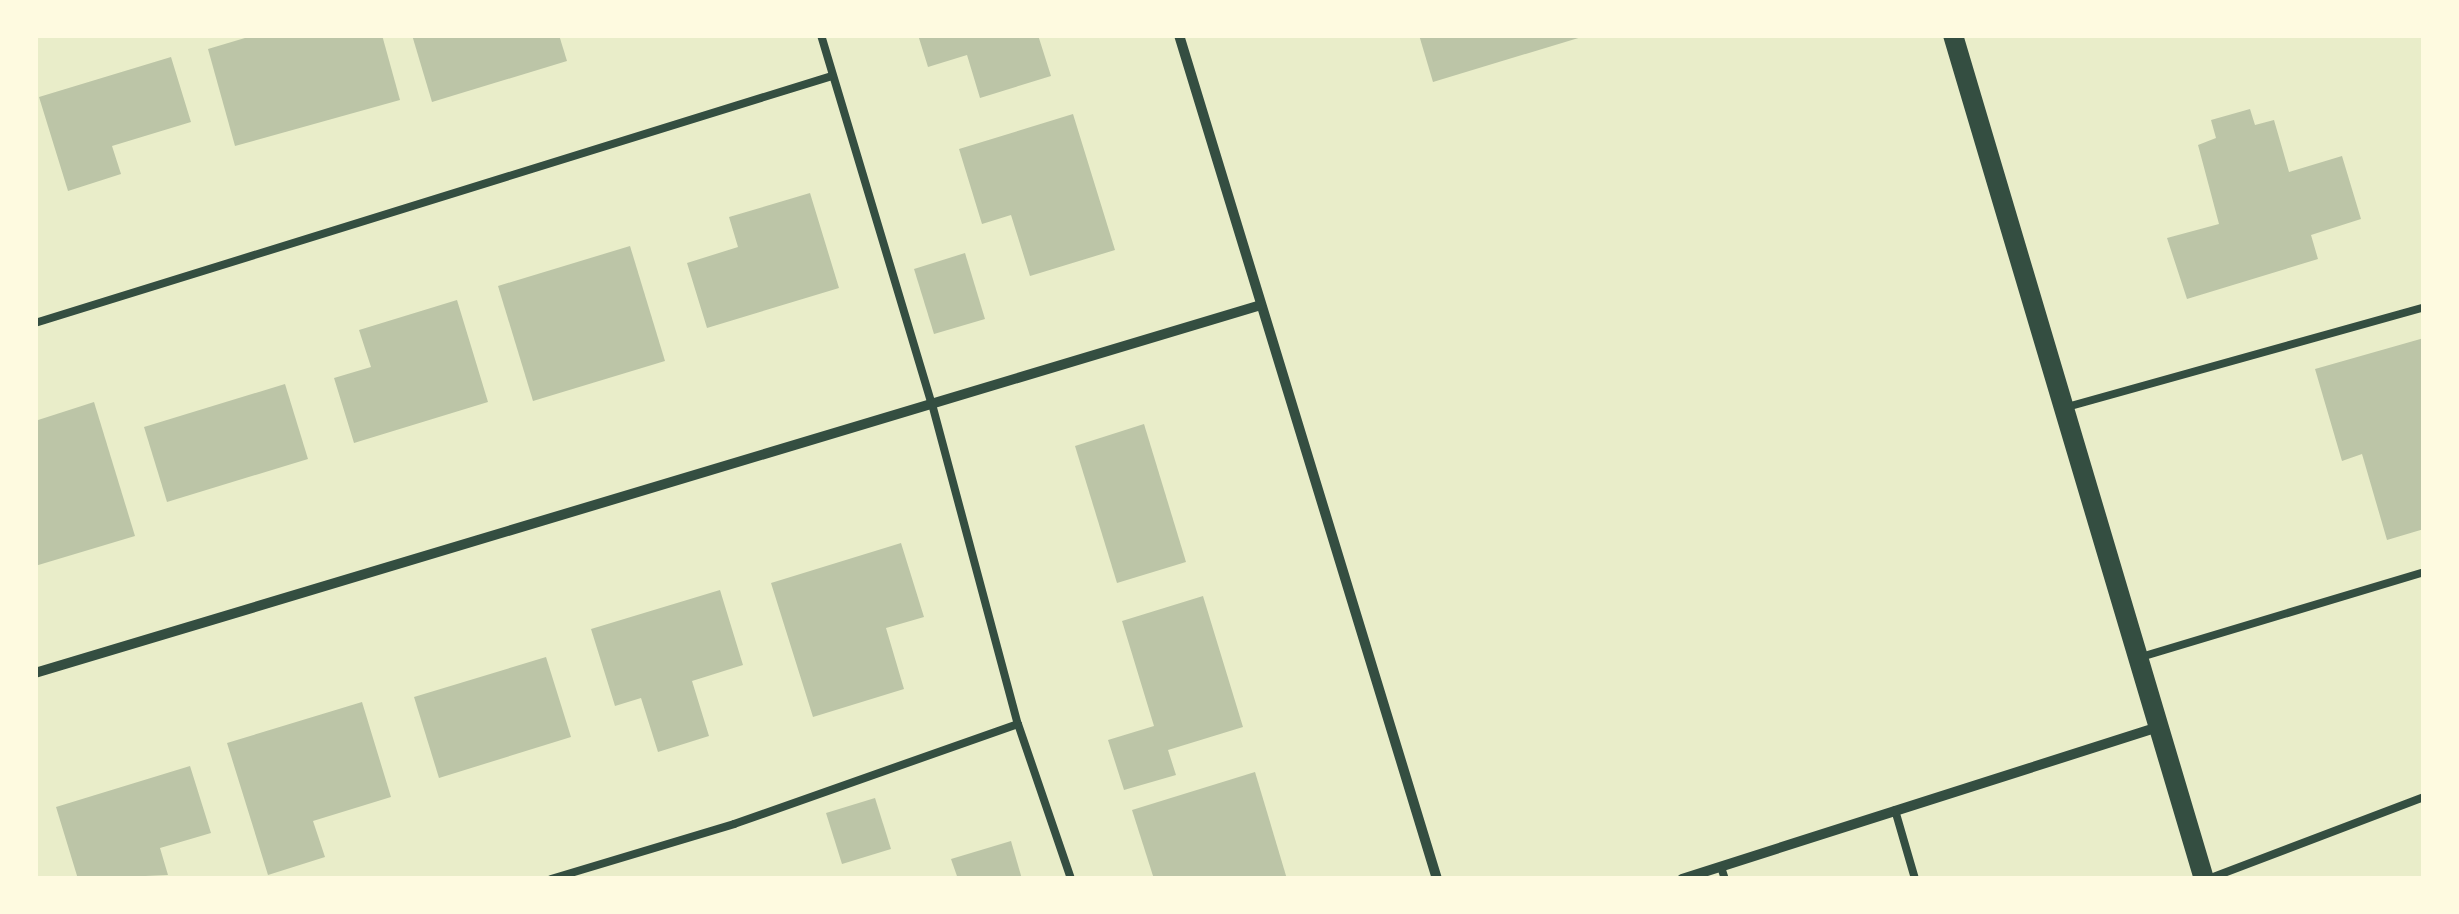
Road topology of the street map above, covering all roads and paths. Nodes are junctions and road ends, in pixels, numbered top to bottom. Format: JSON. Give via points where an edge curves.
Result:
{"nodes":[{"id":1,"x":821,"y":35,"type":"edge"},
{"id":2,"x":1179,"y":35,"type":"edge"},
{"id":3,"x":1953,"y":35,"type":"edge"},
{"id":4,"x":832,"y":76,"type":"junction"},
{"id":5,"x":1262,"y":305,"type":"junction"},
{"id":6,"x":2424,"y":307,"type":"edge"},
{"id":7,"x":35,"y":323,"type":"edge"},
{"id":8,"x":932,"y":404,"type":"junction"},
{"id":9,"x":2063,"y":408,"type":"junction"},
{"id":10,"x":2424,"y":572,"type":"edge"},
{"id":11,"x":2137,"y":658,"type":"junction"},
{"id":12,"x":35,"y":673,"type":"edge"},
{"id":13,"x":1018,"y":724,"type":"junction"},
{"id":14,"x":2157,"y":727,"type":"junction"},
{"id":15,"x":2424,"y":797,"type":"edge"},
{"id":16,"x":1895,"y":810,"type":"junction"},
{"id":17,"x":1721,"y":866,"type":"junction"},
{"id":18,"x":551,"y":879,"type":"edge"},
{"id":19,"x":1071,"y":879,"type":"edge"},
{"id":20,"x":1437,"y":879,"type":"edge"},
{"id":21,"x":1682,"y":879,"type":"edge"},
{"id":22,"x":1725,"y":879,"type":"edge"},
{"id":23,"x":1915,"y":879,"type":"edge"},
{"id":24,"x":2206,"y":879,"type":"edge"}],
"edges":[{"from":1,"to":4,"type":"lane"},
{"from":2,"to":5,"type":"street"},
{"from":3,"to":9,"type":"main road"},
{"from":4,"to":7,"type":"lane"},
{"from":4,"to":8,"type":"lane"},
{"from":5,"to":8,"type":"street"},
{"from":5,"to":20,"type":"street"},
{"from":6,"to":9,"type":"lane"},
{"from":8,"to":12,"type":"street"},
{"from":8,"to":13,"type":"lane"},
{"from":9,"to":11,"type":"main road"},
{"from":10,"to":11,"type":"lane"},
{"from":11,"to":14,"type":"main road"},
{"from":13,"to":18,"type":"lane","via":[[734,824]]},
{"from":13,"to":19,"type":"lane"},
{"from":14,"to":16,"type":"street"},
{"from":14,"to":24,"type":"main road"},
{"from":15,"to":24,"type":"lane"},
{"from":16,"to":17,"type":"street"},
{"from":16,"to":23,"type":"lane"},
{"from":17,"to":21,"type":"street"},
{"from":17,"to":22,"type":"lane"}]}
